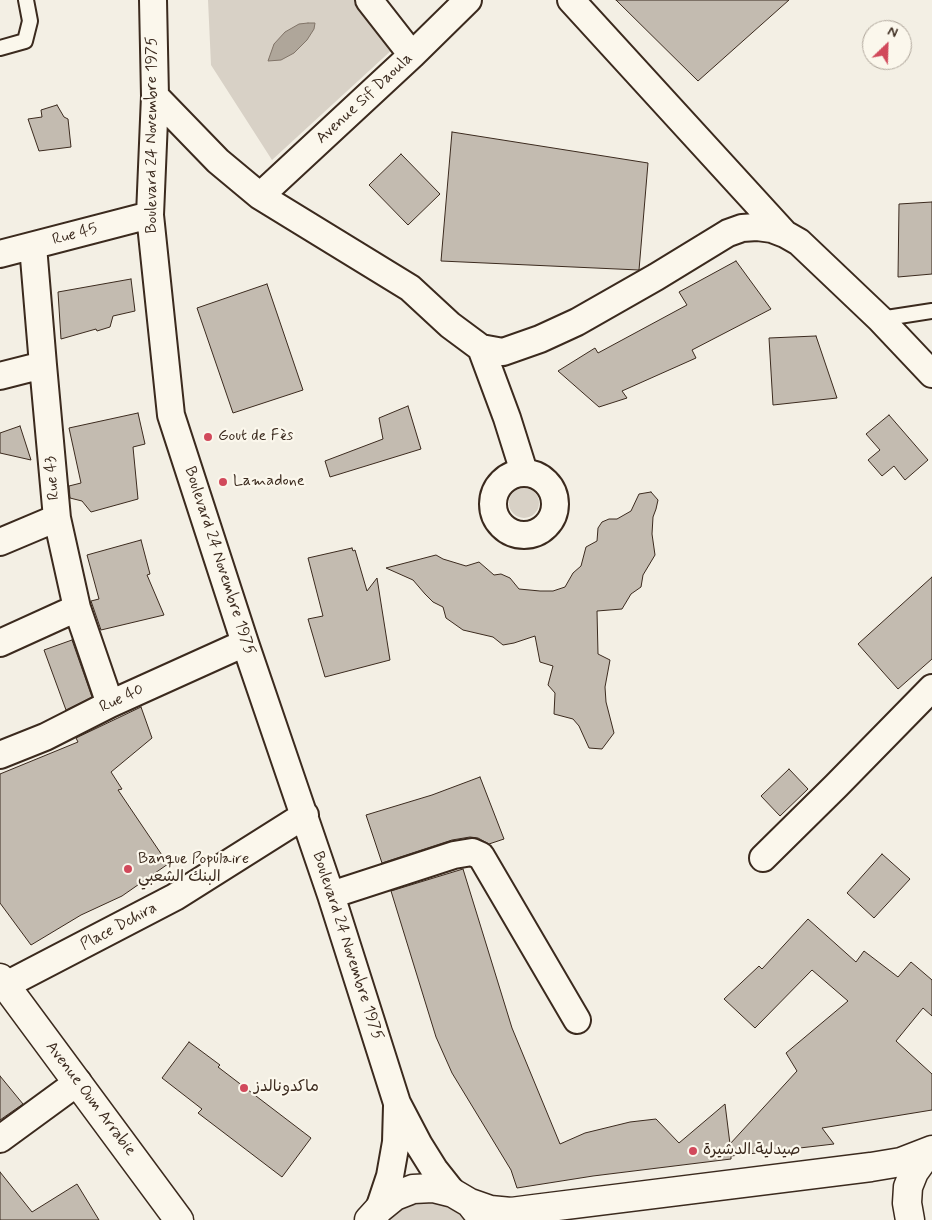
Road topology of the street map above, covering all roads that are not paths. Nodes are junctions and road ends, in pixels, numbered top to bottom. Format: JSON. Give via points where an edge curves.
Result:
{"nodes":[{"id":1,"x":26,"y":0,"type":"edge"},
{"id":2,"x":153,"y":0,"type":"edge"},
{"id":3,"x":369,"y":0,"type":"edge"},
{"id":4,"x":468,"y":0,"type":"edge"},
{"id":5,"x":571,"y":0,"type":"edge"},
{"id":6,"x":0,"y":48,"type":"edge"},
{"id":7,"x":412,"y":55,"type":"junction"},
{"id":8,"x":155,"y":96,"type":"junction"},
{"id":9,"x":260,"y":196,"type":"junction"},
{"id":10,"x":150,"y":215,"type":"junction"},
{"id":11,"x":785,"y":234,"type":"junction"},
{"id":12,"x":33,"y":246,"type":"junction"},
{"id":13,"x":0,"y":254,"type":"edge"},
{"id":14,"x":932,"y":311,"type":"edge"},
{"id":15,"x":880,"y":318,"type":"junction"},
{"id":16,"x":481,"y":348,"type":"junction"},
{"id":17,"x":43,"y":365,"type":"junction"},
{"id":18,"x":932,"y":374,"type":"edge"},
{"id":19,"x":0,"y":376,"type":"edge"},
{"id":20,"x":524,"y":472,"type":"dead end"},
{"id":21,"x":57,"y":518,"type":"junction"},
{"id":22,"x":0,"y":542,"type":"edge"},
{"id":23,"x":77,"y":608,"type":"junction"},
{"id":24,"x":0,"y":643,"type":"edge"},
{"id":25,"x":245,"y":643,"type":"junction"},
{"id":26,"x":932,"y":688,"type":"edge"},
{"id":27,"x":110,"y":704,"type":"junction"},
{"id":28,"x":0,"y":755,"type":"edge"},
{"id":29,"x":305,"y":815,"type":"junction"},
{"id":30,"x":763,"y":858,"type":"dead end"},
{"id":31,"x":331,"y":895,"type":"junction"},
{"id":32,"x":3,"y":982,"type":"edge"},
{"id":33,"x":577,"y":1020,"type":"dead end"},
{"id":34,"x":78,"y":1082,"type":"junction"},
{"id":35,"x":397,"y":1103,"type":"junction"},
{"id":36,"x":0,"y":1140,"type":"edge"},
{"id":37,"x":932,"y":1151,"type":"edge"},
{"id":38,"x":469,"y":1205,"type":"edge"},
{"id":39,"x":374,"y":1214,"type":"edge"},
{"id":40,"x":179,"y":1220,"type":"edge"},
{"id":41,"x":910,"y":1220,"type":"edge"}],
"edges":[{"from":1,"to":6,"type":"lane","via":[[30,21],[24,41]]},
{"from":2,"to":8,"type":"street","name":"Boulevard 24 Novembre 1975"},
{"from":3,"to":7,"type":"street"},
{"from":4,"to":7,"type":"street","name":"Avenue Sif Daoula"},
{"from":5,"to":11,"type":"street"},
{"from":7,"to":9,"type":"street","name":"Avenue Sif Daoula"},
{"from":8,"to":9,"type":"street","via":[[218,161]]},
{"from":8,"to":10,"type":"street","name":"Boulevard 24 Novembre 1975"},
{"from":9,"to":16,"type":"street","via":[[410,288]]},
{"from":10,"to":12,"type":"street","name":"Rue 45"},
{"from":10,"to":25,"type":"street","name":"Boulevard 24 Novembre 1975","via":[[171,415]]},
{"from":11,"to":15,"type":"street","via":[[799,242]]},
{"from":11,"to":16,"type":"street","via":[[757,227],[728,233],[577,322],[503,352]]},
{"from":12,"to":13,"type":"street","name":"Rue 45"},
{"from":12,"to":17,"type":"street","name":"Rue 43"},
{"from":14,"to":15,"type":"lane"},
{"from":15,"to":18,"type":"street"},
{"from":16,"to":20,"type":"street"},
{"from":17,"to":19,"type":"street"},
{"from":17,"to":21,"type":"street","name":"Rue 43"},
{"from":21,"to":22,"type":"street"},
{"from":21,"to":23,"type":"street","name":"Rue 43"},
{"from":23,"to":24,"type":"street"},
{"from":23,"to":27,"type":"street","name":"Rue 43"},
{"from":25,"to":27,"type":"street","name":"Rue 40"},
{"from":25,"to":29,"type":"street","name":"Boulevard 24 Novembre 1975"},
{"from":26,"to":30,"type":"street"},
{"from":27,"to":28,"type":"street","name":"Rue 40","via":[[45,737]]},
{"from":29,"to":31,"type":"street","name":"Boulevard 24 Novembre 1975"},
{"from":29,"to":32,"type":"street","name":"Place Dchira","via":[[175,897]]},
{"from":31,"to":33,"type":"street","via":[[454,855],[472,852],[481,856]]},
{"from":31,"to":35,"type":"street","name":"Boulevard 24 Novembre 1975"},
{"from":32,"to":34,"type":"street","name":"Avenue Oum Arrabie"},
{"from":34,"to":36,"type":"street"},
{"from":34,"to":40,"type":"street","name":"Avenue Oum Arrabie"},
{"from":35,"to":38,"type":"street","name":"Boulevard 24 Novembre 1975","via":[[434,1169]]},
{"from":35,"to":39,"type":"street","name":"Boulevard 24 Novembre 1975","via":[[396,1142],[390,1176]]},
{"from":37,"to":38,"type":"street","via":[[901,1162],[511,1212]]},
{"from":37,"to":41,"type":"street","via":[[914,1172],[908,1187]]},
{"from":38,"to":39,"type":"street","via":[[433,1188],[413,1189],[395,1196]]}]}
